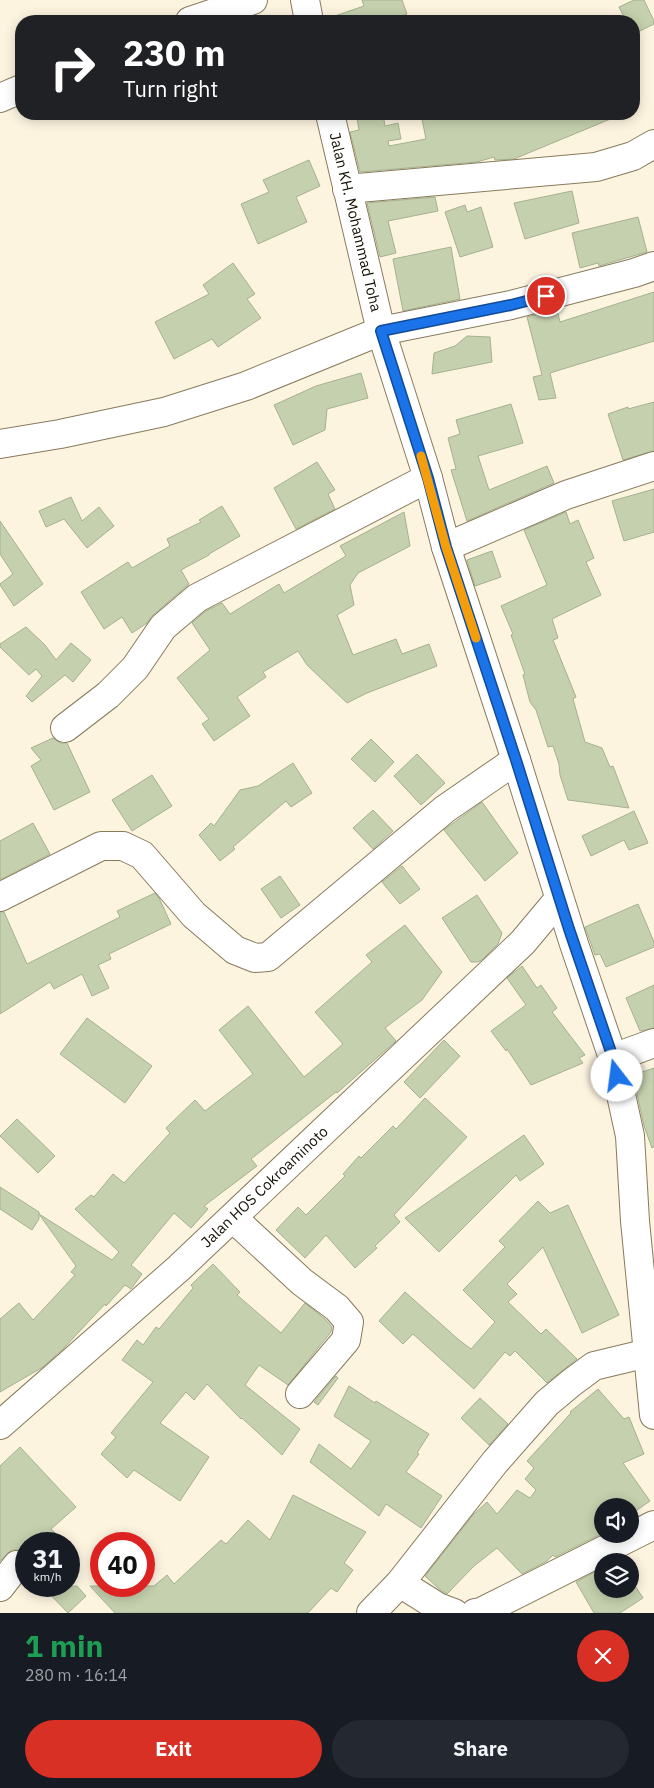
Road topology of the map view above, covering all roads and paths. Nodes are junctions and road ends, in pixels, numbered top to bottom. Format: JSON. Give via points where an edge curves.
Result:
{"nodes":[{"id":1,"x":252,"y":0,"type":"edge"},
{"id":2,"x":305,"y":0,"type":"edge"},
{"id":3,"x":208,"y":15,"type":"edge"},
{"id":4,"x":308,"y":15,"type":"edge"},
{"id":5,"x":15,"y":92,"type":"edge"},
{"id":6,"x":0,"y":98,"type":"edge"},
{"id":7,"x":331,"y":120,"type":"edge"},
{"id":8,"x":654,"y":144,"type":"edge"},
{"id":9,"x":347,"y":189,"type":"junction"},
{"id":10,"x":654,"y":266,"type":"edge"},
{"id":11,"x":381,"y":331,"type":"junction"},
{"id":12,"x":0,"y":444,"type":"edge"},
{"id":13,"x":654,"y":466,"type":"edge"},
{"id":14,"x":428,"y":478,"type":"junction"},
{"id":15,"x":446,"y":547,"type":"junction"},
{"id":16,"x":65,"y":728,"type":"dead end"},
{"id":17,"x":516,"y":760,"type":"junction"},
{"id":18,"x":0,"y":897,"type":"edge"},
{"id":19,"x":559,"y":899,"type":"junction"},
{"id":20,"x":523,"y":942,"type":"junction"},
{"id":21,"x":574,"y":944,"type":"junction"},
{"id":22,"x":654,"y":1043,"type":"edge"},
{"id":23,"x":613,"y":1058,"type":"junction"},
{"id":24,"x":233,"y":1218,"type":"junction"},
{"id":25,"x":648,"y":1353,"type":"junction"},
{"id":26,"x":652,"y":1381,"type":"edge"},
{"id":27,"x":300,"y":1394,"type":"dead end"},
{"id":28,"x":654,"y":1415,"type":"edge"},
{"id":29,"x":0,"y":1425,"type":"edge"},
{"id":30,"x":654,"y":1525,"type":"edge"},
{"id":31,"x":15,"y":1567,"type":"edge"},
{"id":32,"x":400,"y":1583,"type":"junction"},
{"id":33,"x":0,"y":1587,"type":"edge"},
{"id":34,"x":372,"y":1613,"type":"edge"},
{"id":35,"x":454,"y":1613,"type":"edge"},
{"id":36,"x":475,"y":1613,"type":"edge"}],
"edges":[{"from":1,"to":3,"type":"street"},
{"from":2,"to":4,"type":"street"},
{"from":5,"to":6,"type":"street"},
{"from":7,"to":9,"type":"street","name":"Jalan KH. Mohammad Toha"},
{"from":8,"to":9,"type":"street","via":[[633,156],[596,167]]},
{"from":9,"to":11,"type":"street","name":"Jalan KH. Mohammad Toha"},
{"from":10,"to":11,"type":"street","via":[[511,305]]},
{"from":11,"to":12,"type":"street","via":[[246,386],[164,412]]},
{"from":11,"to":14,"type":"street","name":"Jalan KH. Mohammad Toha"},
{"from":13,"to":15,"type":"street","via":[[566,495]]},
{"from":14,"to":15,"type":"street","name":"Jalan KH. Mohammad Toha"},
{"from":14,"to":16,"type":"street","via":[[197,598],[163,627],[135,668],[108,695]]},
{"from":15,"to":17,"type":"street","name":"Jalan KH. Mohammad Toha"},
{"from":17,"to":18,"type":"street","via":[[445,809],[268,957],[255,958],[235,950],[194,915],[142,855],[124,846],[102,846]]},
{"from":17,"to":19,"type":"street","name":"Jalan KH. Mohammad Toha"},
{"from":19,"to":20,"type":"street","name":"Jalan HOS Cokroaminoto"},
{"from":19,"to":21,"type":"street","name":"Jalan KH. Mohammad Toha"},
{"from":20,"to":21,"type":"street"},
{"from":20,"to":24,"type":"street","name":"Jalan HOS Cokroaminoto"},
{"from":21,"to":23,"type":"street","name":"Jalan KH. Mohammad Toha"},
{"from":22,"to":23,"type":"street"},
{"from":23,"to":25,"type":"street","name":"Jalan KH. Mohammad Toha","via":[[630,1136]]},
{"from":24,"to":27,"type":"street","via":[[349,1322],[346,1340]]},
{"from":24,"to":29,"type":"street","name":"Jalan HOS Cokroaminoto"},
{"from":25,"to":26,"type":"street","name":"Jalan KH. Mohammad Toha"},
{"from":25,"to":32,"type":"street","via":[[594,1366],[547,1403],[494,1462]]},
{"from":26,"to":28,"type":"street","name":"Jalan KH. Mohammad Toha"},
{"from":30,"to":36,"type":"street"},
{"from":31,"to":33,"type":"street"},
{"from":32,"to":34,"type":"street"},
{"from":32,"to":35,"type":"street","via":[[438,1607]]}]}
